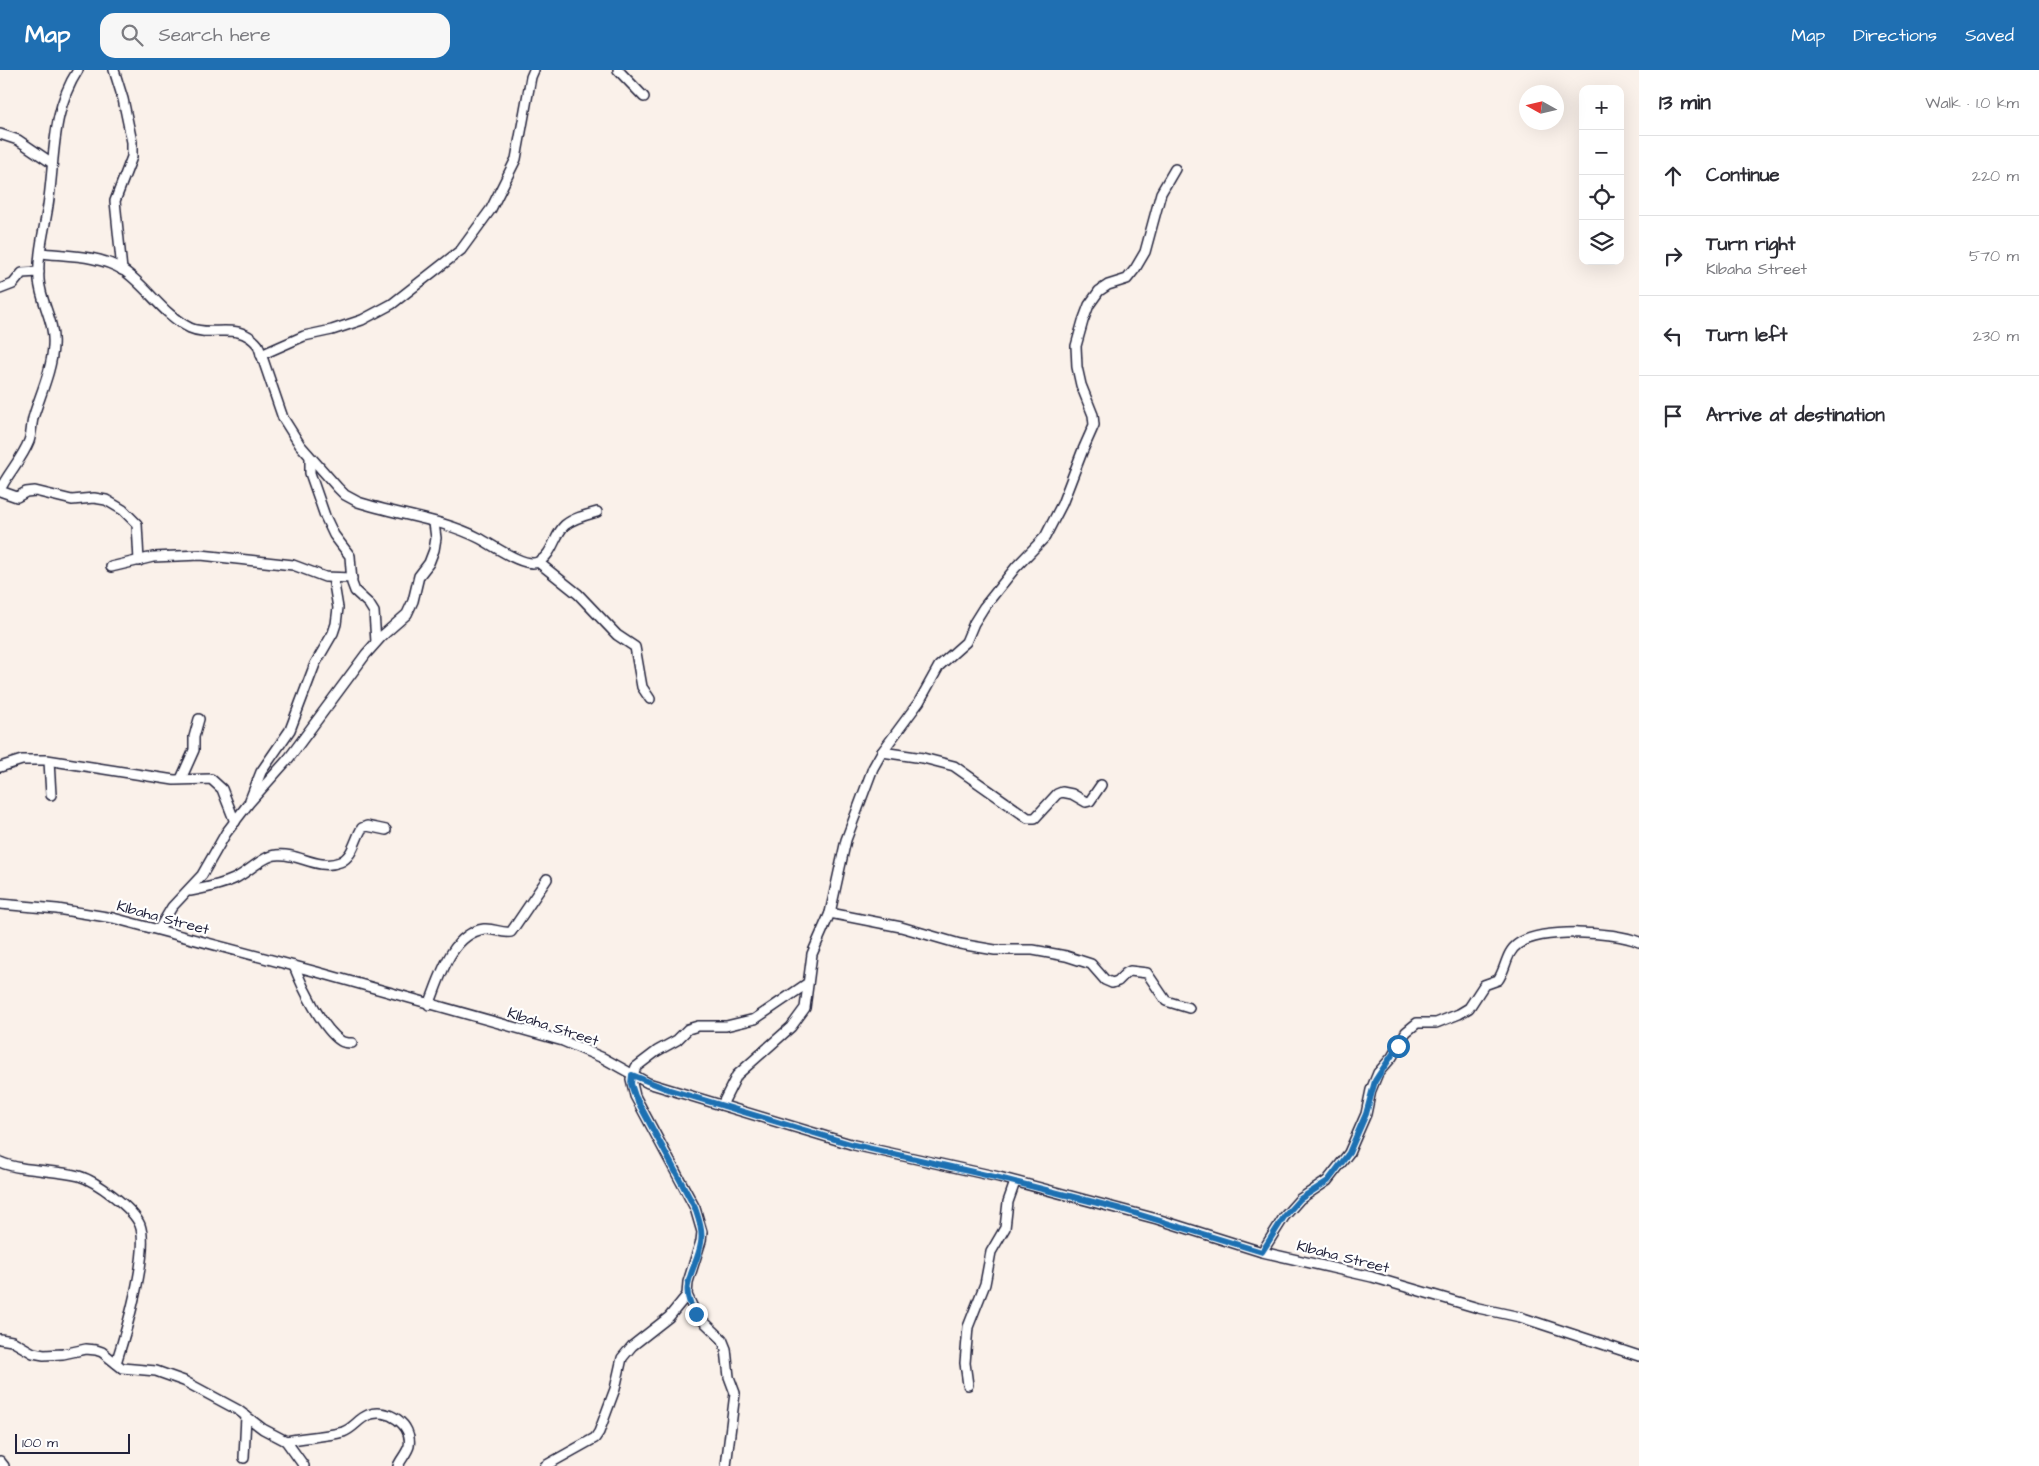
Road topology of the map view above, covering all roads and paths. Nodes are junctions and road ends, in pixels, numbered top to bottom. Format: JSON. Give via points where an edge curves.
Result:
{"nodes":[{"id":1,"x":78,"y":70,"type":"edge"},
{"id":2,"x":114,"y":70,"type":"edge"},
{"id":3,"x":534,"y":70,"type":"edge"},
{"id":4,"x":618,"y":70,"type":"edge"},
{"id":5,"x":644,"y":97,"type":"dead end"},
{"id":6,"x":0,"y":134,"type":"edge"},
{"id":7,"x":52,"y":163,"type":"junction"},
{"id":8,"x":1175,"y":169,"type":"dead end"},
{"id":9,"x":41,"y":253,"type":"junction"},
{"id":10,"x":122,"y":270,"type":"junction"},
{"id":11,"x":39,"y":272,"type":"junction"},
{"id":12,"x":0,"y":289,"type":"edge"},
{"id":13,"x":261,"y":355,"type":"junction"},
{"id":14,"x":310,"y":458,"type":"junction"},
{"id":15,"x":0,"y":490,"type":"edge"},
{"id":16,"x":597,"y":512,"type":"dead end"},
{"id":17,"x":434,"y":523,"type":"junction"},
{"id":18,"x":139,"y":560,"type":"junction"},
{"id":19,"x":538,"y":562,"type":"junction"},
{"id":20,"x":111,"y":567,"type":"dead end"},
{"id":21,"x":333,"y":578,"type":"junction"},
{"id":22,"x":352,"y":578,"type":"junction"},
{"id":23,"x":376,"y":642,"type":"junction"},
{"id":24,"x":650,"y":699,"type":"dead end"},
{"id":25,"x":199,"y":719,"type":"dead end"},
{"id":26,"x":882,"y":752,"type":"junction"},
{"id":27,"x":49,"y":761,"type":"junction"},
{"id":28,"x":0,"y":767,"type":"edge"},
{"id":29,"x":181,"y":780,"type":"junction"},
{"id":30,"x":1101,"y":785,"type":"dead end"},
{"id":31,"x":52,"y":795,"type":"dead end"},
{"id":32,"x":249,"y":803,"type":"junction"},
{"id":33,"x":235,"y":822,"type":"junction"},
{"id":34,"x":386,"y":830,"type":"dead end"},
{"id":35,"x":547,"y":879,"type":"dead end"},
{"id":36,"x":188,"y":892,"type":"junction"},
{"id":37,"x":0,"y":904,"type":"edge"},
{"id":38,"x":830,"y":912,"type":"junction"},
{"id":39,"x":159,"y":929,"type":"junction"},
{"id":40,"x":1639,"y":942,"type":"edge"},
{"id":41,"x":294,"y":966,"type":"junction"},
{"id":42,"x":808,"y":983,"type":"junction"},
{"id":43,"x":429,"y":1005,"type":"junction"},
{"id":44,"x":1189,"y":1008,"type":"dead end"},
{"id":45,"x":352,"y":1043,"type":"dead end"},
{"id":46,"x":632,"y":1075,"type":"junction"},
{"id":47,"x":722,"y":1105,"type":"junction"},
{"id":48,"x":0,"y":1162,"type":"edge"},
{"id":49,"x":1014,"y":1182,"type":"junction"},
{"id":50,"x":1262,"y":1252,"type":"junction"},
{"id":51,"x":687,"y":1295,"type":"junction"},
{"id":52,"x":0,"y":1339,"type":"edge"},
{"id":53,"x":1639,"y":1356,"type":"edge"},
{"id":54,"x":116,"y":1363,"type":"junction"},
{"id":55,"x":968,"y":1385,"type":"dead end"},
{"id":56,"x":246,"y":1416,"type":"junction"},
{"id":57,"x":286,"y":1441,"type":"junction"},
{"id":58,"x":244,"y":1458,"type":"dead end"},
{"id":59,"x":0,"y":1461,"type":"edge"},
{"id":60,"x":4,"y":1466,"type":"edge"},
{"id":61,"x":304,"y":1466,"type":"edge"},
{"id":62,"x":398,"y":1466,"type":"edge"},
{"id":63,"x":545,"y":1466,"type":"edge"},
{"id":64,"x":726,"y":1466,"type":"edge"}],
"edges":[{"from":1,"to":7,"type":"street","via":[[63,101]]},
{"from":2,"to":10,"type":"street","via":[[132,142],[132,157],[115,201]]},
{"from":3,"to":13,"type":"street","via":[[516,159],[491,209],[461,250],[392,304],[362,320],[304,336]]},
{"from":4,"to":5,"type":"street"},
{"from":6,"to":7,"type":"street","via":[[18,140]]},
{"from":7,"to":9,"type":"street"},
{"from":8,"to":26,"type":"street","via":[[1161,193],[1145,252],[1136,269],[1127,279],[1099,291],[1083,321],[1076,346],[1077,367],[1094,424],[1052,524],[1045,537],[984,607],[966,642],[939,666],[919,702]]},
{"from":9,"to":10,"type":"street","via":[[90,258]]},
{"from":9,"to":11,"type":"street"},
{"from":10,"to":13,"type":"street","via":[[184,324],[200,330],[240,332],[252,338]]},
{"from":11,"to":12,"type":"street","via":[[22,273],[13,284]]},
{"from":11,"to":15,"type":"street","via":[[42,299],[52,323],[53,347],[29,440]]},
{"from":13,"to":14,"type":"street","via":[[283,418]]},
{"from":14,"to":17,"type":"street","via":[[345,495],[374,507]]},
{"from":14,"to":22,"type":"street","via":[[310,473],[325,516],[350,556]]},
{"from":15,"to":18,"type":"street","via":[[17,497],[35,491],[72,500],[106,500],[137,524]]},
{"from":16,"to":19,"type":"street","via":[[565,526]]},
{"from":17,"to":19,"type":"street","via":[[478,537],[517,559]]},
{"from":17,"to":23,"type":"street","via":[[434,550],[419,576],[411,607],[400,622]]},
{"from":18,"to":20,"type":"street"},
{"from":18,"to":21,"type":"street","via":[[201,555],[293,565]]},
{"from":19,"to":24,"type":"street","via":[[578,594],[617,635],[635,647],[642,687]]},
{"from":21,"to":22,"type":"street"},
{"from":21,"to":32,"type":"street","via":[[338,608],[334,633],[315,664],[290,730],[261,772]]},
{"from":22,"to":23,"type":"street","via":[[355,591],[374,612]]},
{"from":23,"to":32,"type":"street","via":[[289,758]]},
{"from":25,"to":29,"type":"street","via":[[194,750]]},
{"from":26,"to":30,"type":"street","via":[[954,766],[1028,818],[1035,818],[1057,794],[1067,792],[1090,801]]},
{"from":26,"to":38,"type":"street","via":[[853,817]]},
{"from":27,"to":28,"type":"street","via":[[22,760]]},
{"from":27,"to":29,"type":"street"},
{"from":27,"to":31,"type":"street"},
{"from":29,"to":33,"type":"street","via":[[205,778],[217,783]]},
{"from":32,"to":33,"type":"street"},
{"from":33,"to":36,"type":"street","via":[[221,840],[202,876]]},
{"from":34,"to":36,"type":"street","via":[[362,828],[348,857],[340,862],[312,863],[299,857],[277,855],[267,857],[234,879]]},
{"from":35,"to":43,"type":"street","via":[[511,932],[486,929],[474,932],[459,943]]},
{"from":36,"to":39,"type":"street","via":[[172,907]]},
{"from":37,"to":39,"type":"street","name":"KIbaha Street","via":[[78,912]]},
{"from":38,"to":42,"type":"street","via":[[812,954]]},
{"from":38,"to":44,"type":"street","via":[[902,927],[960,944],[1066,956],[1091,964],[1112,983],[1130,971],[1147,973],[1166,1001]]},
{"from":39,"to":41,"type":"street","name":"KIbaha Street"},
{"from":40,"to":50,"type":"street","via":[[1607,935],[1540,934],[1511,951],[1500,976],[1484,985],[1469,1008],[1440,1022],[1412,1026],[1378,1073],[1366,1114],[1349,1153],[1328,1181],[1300,1199],[1284,1217]]},
{"from":41,"to":43,"type":"street","name":"KIbaha Street"},
{"from":41,"to":45,"type":"street","via":[[322,1019],[340,1040]]},
{"from":42,"to":46,"type":"street","via":[[754,1019],[726,1026],[691,1028],[644,1059]]},
{"from":42,"to":47,"type":"street","via":[[803,1014],[737,1076]]},
{"from":43,"to":46,"type":"street","name":"KIbaha Street","via":[[562,1041],[603,1058]]},
{"from":46,"to":47,"type":"street","name":"KIbaha Street"},
{"from":46,"to":51,"type":"street","via":[[635,1096],[700,1222],[701,1241]]},
{"from":47,"to":49,"type":"street","name":"KIbaha Street","via":[[854,1145]]},
{"from":48,"to":54,"type":"street","via":[[84,1178],[106,1191],[136,1218],[142,1232],[140,1260],[133,1305]]},
{"from":49,"to":50,"type":"street","name":"KIbaha Street","via":[[1157,1219]]},
{"from":49,"to":55,"type":"street","via":[[1005,1228],[991,1252],[985,1284],[968,1327],[965,1363]]},
{"from":50,"to":53,"type":"street","name":"KIbaha Street","via":[[1372,1277],[1520,1317]]},
{"from":51,"to":63,"type":"street","via":[[669,1317],[622,1358],[615,1389],[595,1438]]},
{"from":51,"to":64,"type":"street","via":[[696,1314],[722,1339],[726,1349],[735,1393]]},
{"from":52,"to":54,"type":"street","via":[[44,1355],[96,1350]]},
{"from":54,"to":56,"type":"street","via":[[128,1370],[156,1371],[172,1376]]},
{"from":56,"to":57,"type":"street"},
{"from":56,"to":58,"type":"street"},
{"from":57,"to":61,"type":"street"},
{"from":57,"to":62,"type":"street","via":[[340,1432],[355,1426],[365,1416],[387,1414],[398,1419],[408,1432],[409,1445]]},
{"from":59,"to":60,"type":"street"}]}
